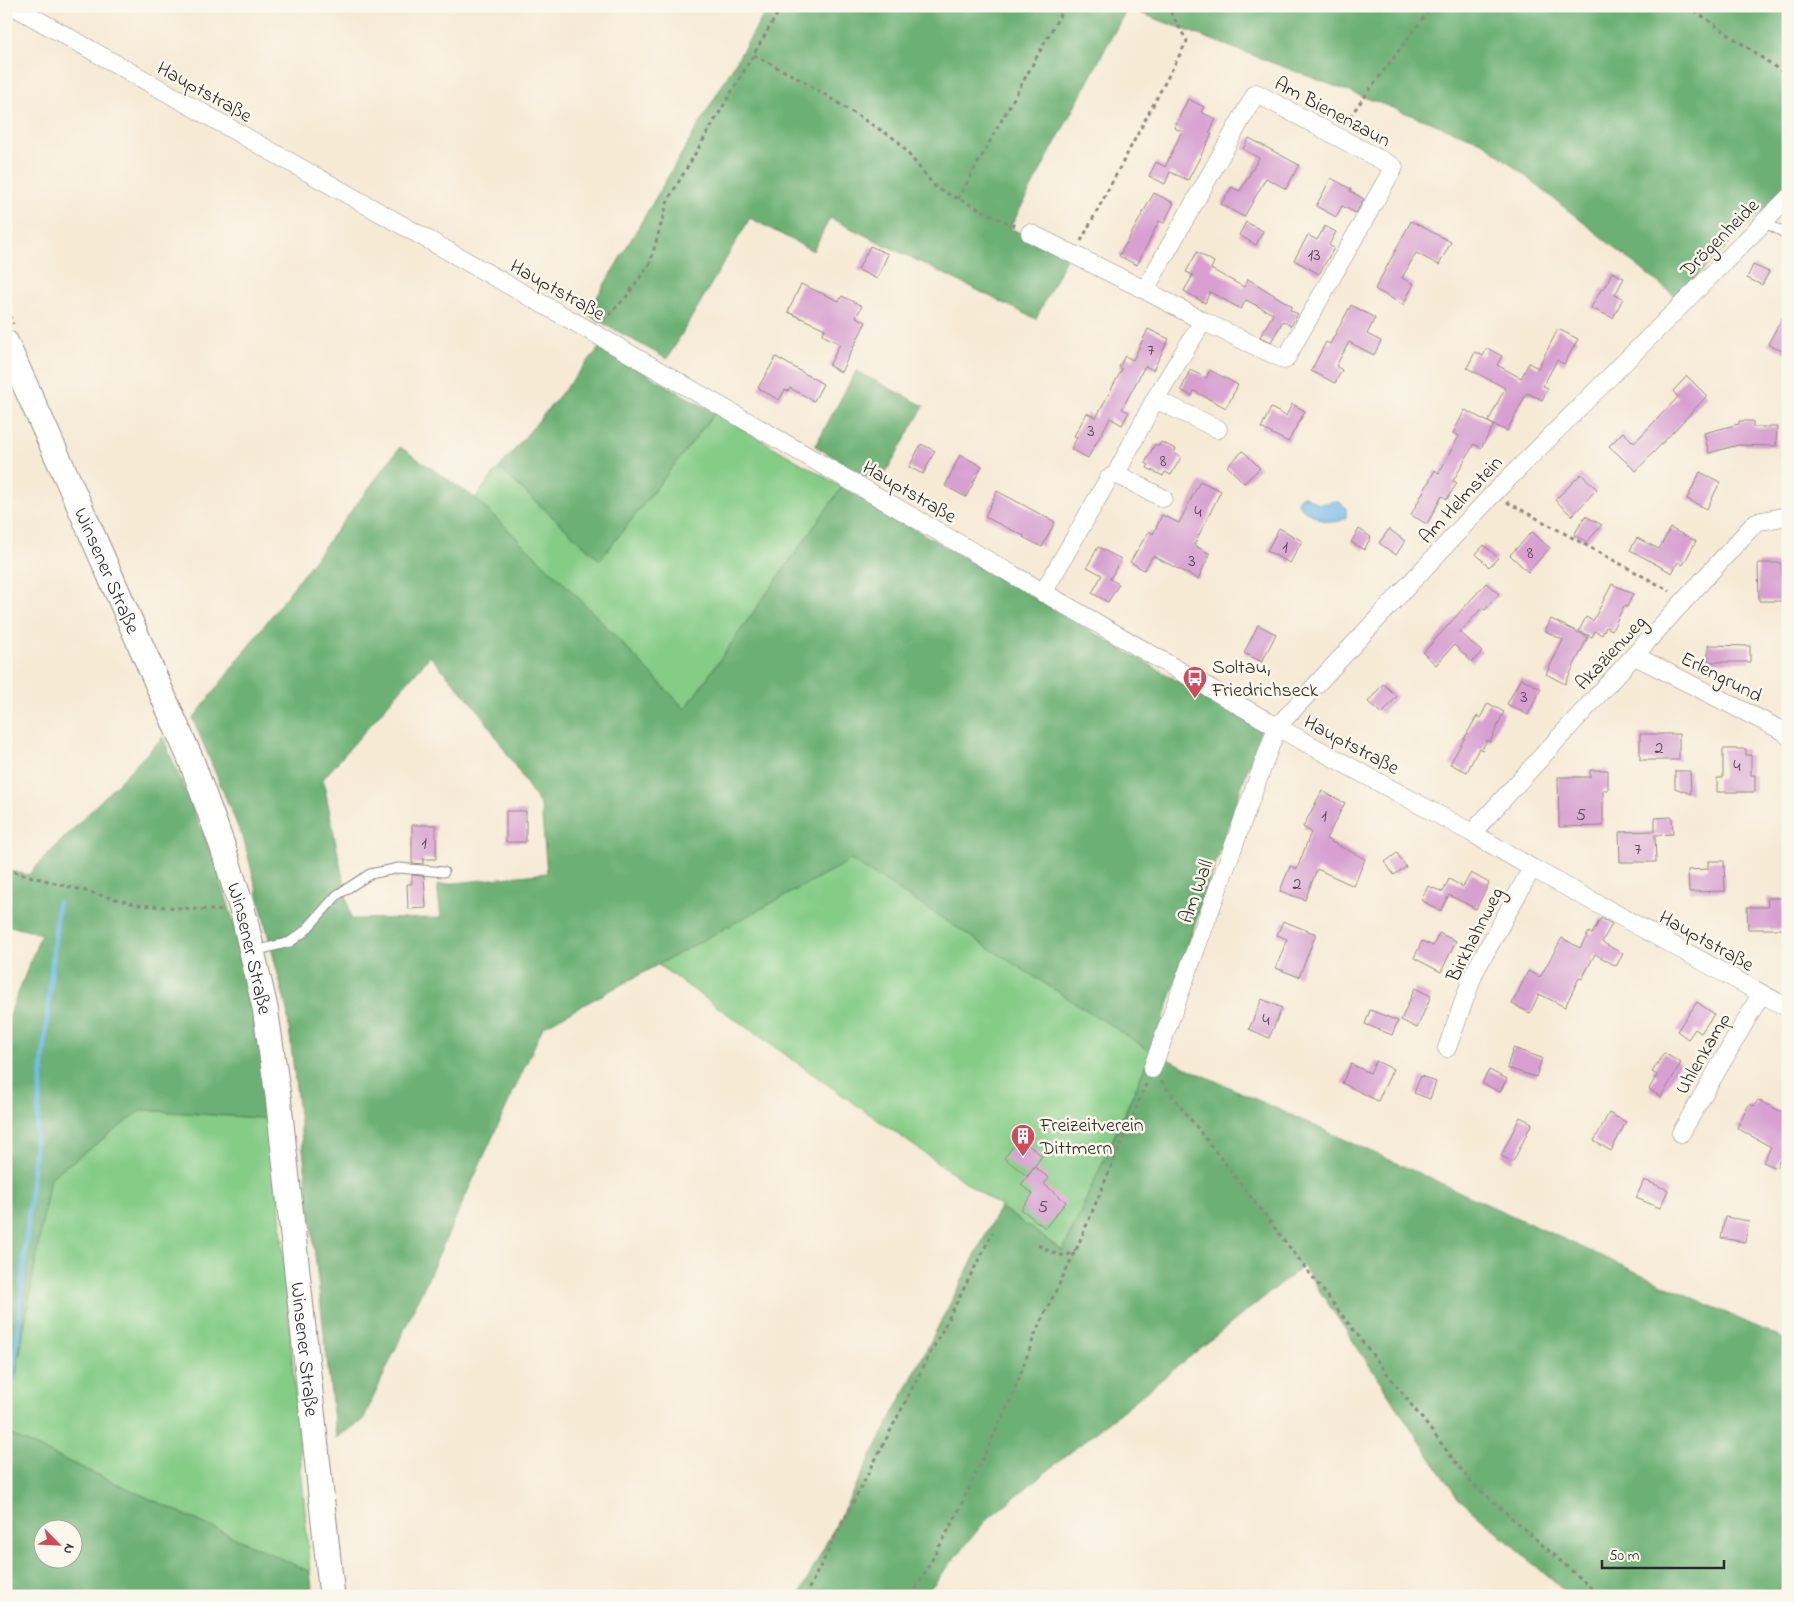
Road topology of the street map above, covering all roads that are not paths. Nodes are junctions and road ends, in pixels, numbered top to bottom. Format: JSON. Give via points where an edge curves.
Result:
{"nodes":[{"id":1,"x":13,"y":6,"type":"edge"},
{"id":2,"x":1788,"y":198,"type":"edge"},
{"id":3,"x":1764,"y":222,"type":"junction"},
{"id":4,"x":1030,"y":233,"type":"road end"},
{"id":5,"x":1788,"y":235,"type":"edge"},
{"id":6,"x":1145,"y":290,"type":"junction"},
{"id":7,"x":1680,"y":306,"type":"joint"},
{"id":8,"x":1202,"y":321,"type":"junction"},
{"id":9,"x":10,"y":334,"type":"edge"},
{"id":10,"x":1155,"y":399,"type":"junction"},
{"id":11,"x":1218,"y":429,"type":"dead end"},
{"id":12,"x":1116,"y":474,"type":"junction"},
{"id":13,"x":1163,"y":498,"type":"dead end"},
{"id":14,"x":1788,"y":516,"type":"edge"},
{"id":15,"x":1043,"y":592,"type":"junction"},
{"id":16,"x":1635,"y":656,"type":"junction"},
{"id":17,"x":1277,"y":727,"type":"junction"},
{"id":18,"x":1788,"y":736,"type":"edge"},
{"id":19,"x":1472,"y":833,"type":"junction"},
{"id":20,"x":1532,"y":868,"type":"junction"},
{"id":21,"x":444,"y":872,"type":"dead end"},
{"id":22,"x":253,"y":952,"type":"junction"},
{"id":23,"x":1761,"y":994,"type":"junction"},
{"id":24,"x":1788,"y":1008,"type":"edge"},
{"id":25,"x":1447,"y":1048,"type":"dead end"},
{"id":26,"x":1152,"y":1069,"type":"road end"},
{"id":27,"x":1681,"y":1133,"type":"dead end"},
{"id":28,"x":332,"y":1596,"type":"edge"}],
"edges":[{"from":1,"to":15,"type":"street","name":"Hauptstraße","via":[[592,332]]},
{"from":2,"to":3,"type":"street","name":"Drögenheide"},
{"from":3,"to":5,"type":"lane"},
{"from":3,"to":7,"type":"street","name":"Drögenheide"},
{"from":4,"to":6,"type":"street","name":"Am Bienenzaun"},
{"from":6,"to":8,"type":"street","name":"Am Bienenzaun"},
{"from":6,"to":8,"type":"street","name":"Am Bienenzaun","via":[[1256,94],[1394,167],[1285,360]]},
{"from":7,"to":17,"type":"street","name":"Am Helmstein","via":[[1492,495]]},
{"from":8,"to":10,"type":"street"},
{"from":9,"to":22,"type":"main road","name":"Winsener Straße","via":[[76,498],[191,760],[244,912]]},
{"from":10,"to":11,"type":"street"},
{"from":10,"to":12,"type":"street"},
{"from":12,"to":13,"type":"street"},
{"from":12,"to":15,"type":"street","via":[[1109,478]]},
{"from":14,"to":16,"type":"street","name":"Akazienweg","via":[[1756,522]]},
{"from":15,"to":17,"type":"street","name":"Hauptstraße"},
{"from":16,"to":18,"type":"street","name":"Erlengrund"},
{"from":16,"to":19,"type":"street","name":"Akazienweg"},
{"from":17,"to":19,"type":"street","name":"Hauptstraße"},
{"from":17,"to":26,"type":"street","name":"Am Wall"},
{"from":19,"to":20,"type":"street","name":"Hauptstraße"},
{"from":20,"to":23,"type":"street","name":"Hauptstraße"},
{"from":20,"to":25,"type":"street","name":"Birkhahnweg","via":[[1474,973]]},
{"from":21,"to":22,"type":"lane","via":[[399,868],[370,874],[337,894],[305,931],[290,942]]},
{"from":22,"to":28,"type":"main road","name":"Winsener Straße","via":[[278,1096]]},
{"from":23,"to":24,"type":"street","name":"Hauptstraße"},
{"from":23,"to":27,"type":"street","name":"Uhlenkamp"}]}
